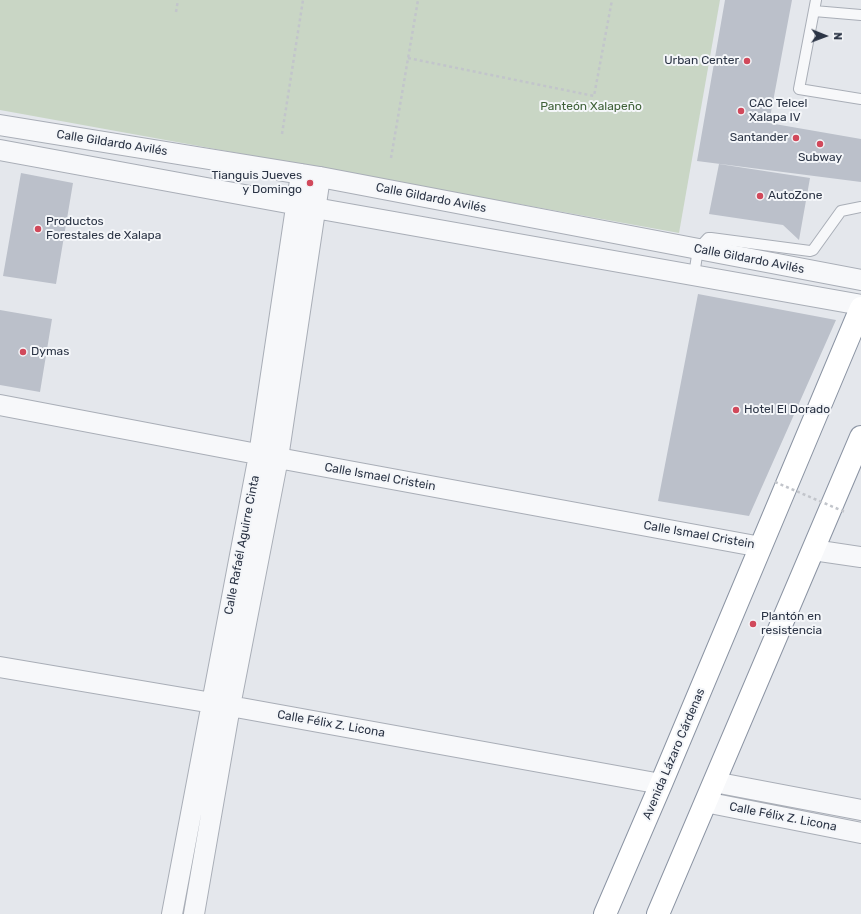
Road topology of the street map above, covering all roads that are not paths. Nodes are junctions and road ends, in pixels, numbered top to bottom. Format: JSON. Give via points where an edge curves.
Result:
{"nodes":[{"id":1,"x":816,"y":0,"type":"edge"},
{"id":2,"x":814,"y":11,"type":"junction"},
{"id":3,"x":861,"y":15,"type":"edge"},
{"id":4,"x":861,"y":99,"type":"edge"},
{"id":5,"x":0,"y":125,"type":"edge"},
{"id":6,"x":0,"y":150,"type":"edge"},
{"id":7,"x":311,"y":176,"type":"junction"},
{"id":8,"x":421,"y":196,"type":"junction"},
{"id":9,"x":306,"y":206,"type":"junction"},
{"id":10,"x":861,"y":207,"type":"edge"},
{"id":11,"x":416,"y":226,"type":"junction"},
{"id":12,"x":698,"y":249,"type":"junction"},
{"id":13,"x":694,"y":275,"type":"junction"},
{"id":14,"x":861,"y":280,"type":"edge"},
{"id":15,"x":861,"y":306,"type":"edge"},
{"id":16,"x":0,"y":405,"type":"edge"},
{"id":17,"x":861,"y":437,"type":"edge"},
{"id":18,"x":268,"y":456,"type":"junction"},
{"id":19,"x":761,"y":547,"type":"junction"},
{"id":20,"x":813,"y":550,"type":"junction"},
{"id":21,"x":861,"y":557,"type":"edge"},
{"id":22,"x":742,"y":593,"type":"junction"},
{"id":23,"x":786,"y":614,"type":"junction"},
{"id":24,"x":0,"y":667,"type":"edge"},
{"id":25,"x":221,"y":705,"type":"junction"},
{"id":26,"x":714,"y":782,"type":"junction"},
{"id":27,"x":661,"y":784,"type":"junction"},
{"id":28,"x":705,"y":802,"type":"junction"},
{"id":29,"x":861,"y":810,"type":"edge"},
{"id":30,"x":861,"y":833,"type":"edge"},
{"id":31,"x":172,"y":914,"type":"edge"},
{"id":32,"x":194,"y":914,"type":"edge"},
{"id":33,"x":605,"y":914,"type":"edge"},
{"id":34,"x":620,"y":914,"type":"edge"},
{"id":35,"x":643,"y":914,"type":"edge"},
{"id":36,"x":658,"y":914,"type":"edge"}],
"edges":[{"from":1,"to":2,"type":"lane"},
{"from":2,"to":3,"type":"lane"},
{"from":2,"to":4,"type":"lane","via":[[799,89]]},
{"from":5,"to":7,"type":"street","name":"Calle Gildardo Avilés"},
{"from":6,"to":9,"type":"street","name":"Calle Gildardo Avilés"},
{"from":7,"to":8,"type":"street","name":"Calle Gildardo Avilés"},
{"from":7,"to":9,"type":"street","name":"Calle Rafaél Aguirre Cinta"},
{"from":8,"to":11,"type":"street"},
{"from":8,"to":12,"type":"street","name":"Calle Gildardo Avilés"},
{"from":9,"to":11,"type":"street","name":"Calle Gildardo Avilés"},
{"from":9,"to":18,"type":"street","name":"Calle Rafaél Aguirre Cinta"},
{"from":10,"to":12,"type":"lane","via":[[841,211],[810,251],[711,238]]},
{"from":11,"to":13,"type":"street","name":"Calle Gildardo Avilés"},
{"from":12,"to":13,"type":"lane"},
{"from":12,"to":14,"type":"street","name":"Calle Gildardo Avilés"},
{"from":13,"to":15,"type":"street","name":"Calle Gildardo Avilés"},
{"from":15,"to":19,"type":"highway","name":"Avenida Lázaro Cárdenas"},
{"from":16,"to":18,"type":"street","name":"Calle Ismael Cristein"},
{"from":17,"to":20,"type":"highway"},
{"from":18,"to":19,"type":"street","name":"Calle Ismael Cristein"},
{"from":18,"to":25,"type":"street","name":"Calle Rafaél Aguirre Cinta"},
{"from":19,"to":22,"type":"highway","name":"Avenida Lázaro Cárdenas"},
{"from":20,"to":21,"type":"street"},
{"from":20,"to":23,"type":"highway"},
{"from":22,"to":27,"type":"highway","name":"Avenida Lázaro Cárdenas"},
{"from":22,"to":34,"type":"highway","name":"Avenida Lázaro Cárdenas","via":[[732,654]]},
{"from":23,"to":26,"type":"highway"},
{"from":23,"to":35,"type":"highway","via":[[750,664]]},
{"from":24,"to":25,"type":"street","name":"Calle Félix Z. Licona"},
{"from":25,"to":27,"type":"street","name":"Calle Félix Z. Licona"},
{"from":25,"to":31,"type":"street","name":"Calle Rafaél Aguirre Cinta"},
{"from":25,"to":32,"type":"street","name":"Calle Rafaél Aguirre Cinta"},
{"from":26,"to":28,"type":"highway"},
{"from":26,"to":29,"type":"street","name":"Calle Félix Z. Licona"},
{"from":27,"to":33,"type":"highway","name":"Avenida Lázaro Cárdenas"},
{"from":28,"to":30,"type":"street","name":"Calle Félix Z. Licona"},
{"from":28,"to":36,"type":"highway"}]}
